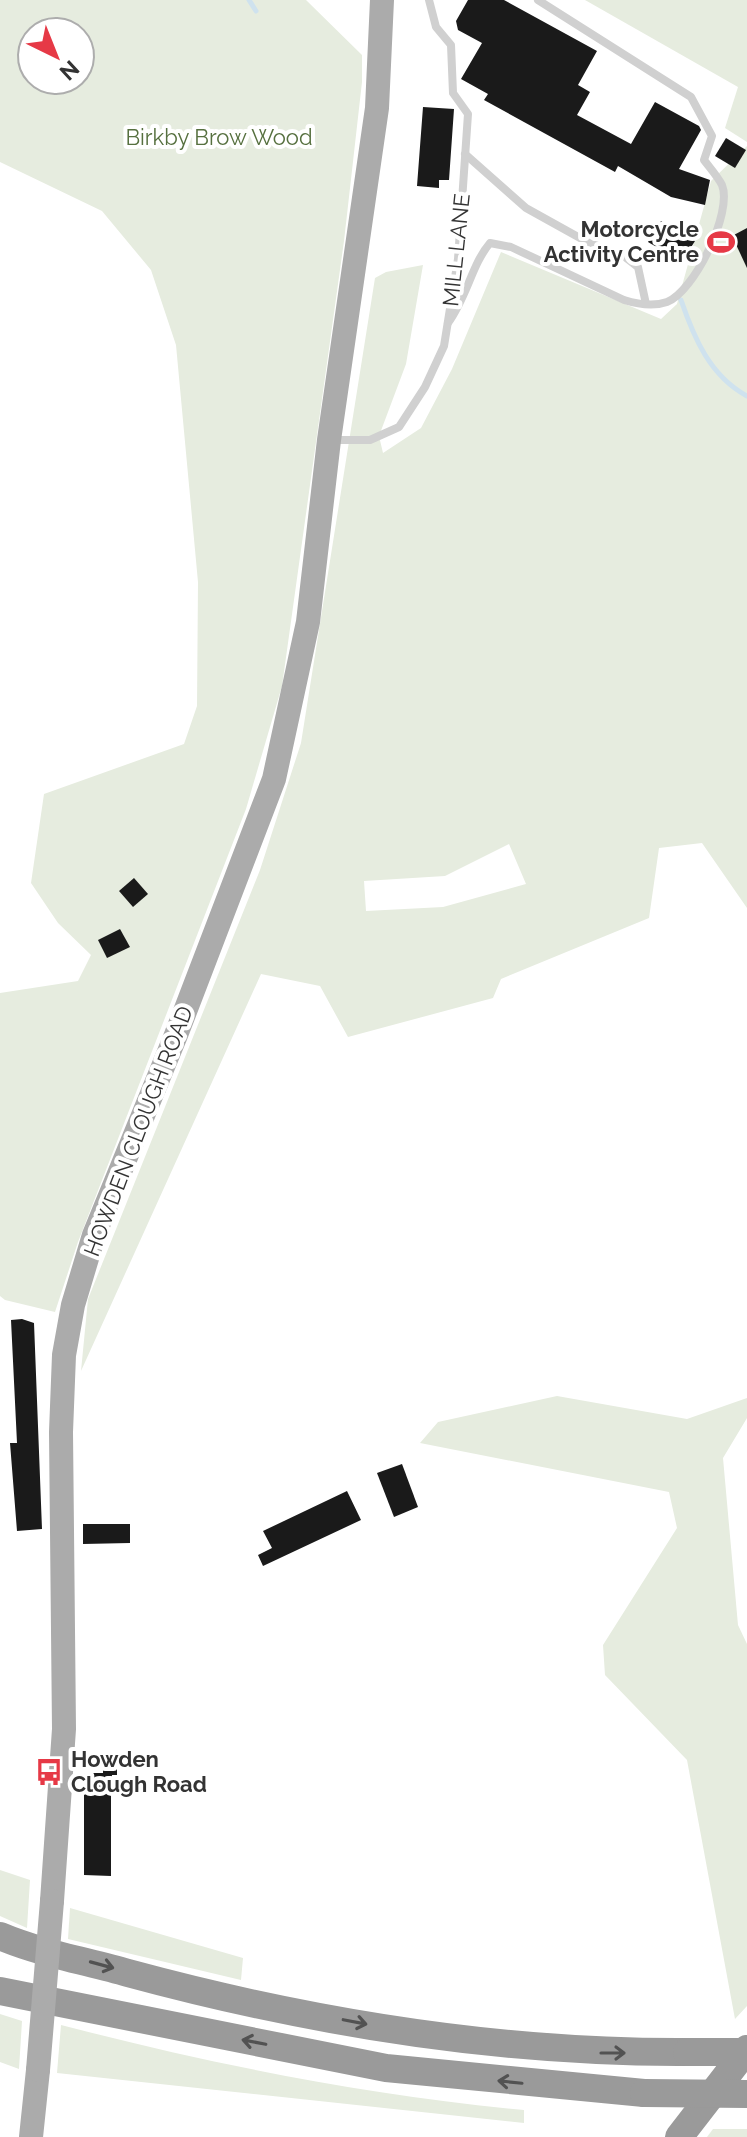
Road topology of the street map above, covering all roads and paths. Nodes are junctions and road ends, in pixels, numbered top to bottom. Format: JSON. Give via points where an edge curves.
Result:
{"nodes":[{"id":1,"x":382,"y":0,"type":"edge"},
{"id":2,"x":429,"y":0,"type":"edge"},
{"id":3,"x":538,"y":0,"type":"edge"},
{"id":4,"x":465,"y":154,"type":"junction"},
{"id":5,"x":646,"y":304,"type":"junction"},
{"id":6,"x":448,"y":323,"type":"junction"},
{"id":7,"x":329,"y":440,"type":"junction"},
{"id":8,"x":0,"y":1936,"type":"edge"},
{"id":9,"x":0,"y":1991,"type":"edge"},
{"id":10,"x":747,"y":2051,"type":"edge"},
{"id":11,"x":747,"y":2094,"type":"edge"},
{"id":12,"x":31,"y":2137,"type":"edge"},
{"id":13,"x":679,"y":2137,"type":"edge"}],
"edges":[{"from":1,"to":7,"type":"main road","name":"HOWDEN CLOUGH ROAD","via":[[377,108]]},
{"from":2,"to":4,"type":"lane","name":"MILL LANE","via":[[436,27],[451,45],[453,93],[468,114]]},
{"from":3,"to":5,"type":"lane","via":[[691,97],[712,136],[704,160],[723,187],[724,214],[693,280],[668,302]]},
{"from":4,"to":5,"type":"lane","via":[[526,208],[638,267]]},
{"from":4,"to":6,"type":"lane","name":"MILL LANE"},
{"from":5,"to":6,"type":"lane","via":[[624,300],[511,247],[490,243]]},
{"from":6,"to":7,"type":"lane","name":"MILL LANE","via":[[444,346],[425,387],[399,427],[370,440]]},
{"from":7,"to":12,"type":"main road","name":"HOWDEN CLOUGH ROAD","bridge":true,"via":[[308,622],[274,779],[94,1235],[64,1355],[64,1729]]},
{"from":8,"to":10,"type":"highway","one_way":true,"bridge":true,"via":[[185,1988],[387,2028],[590,2053]]},
{"from":11,"to":9,"type":"highway","one_way":true,"bridge":true,"via":[[644,2093],[386,2068]]},
{"from":10,"to":13,"type":"highway"}]}
